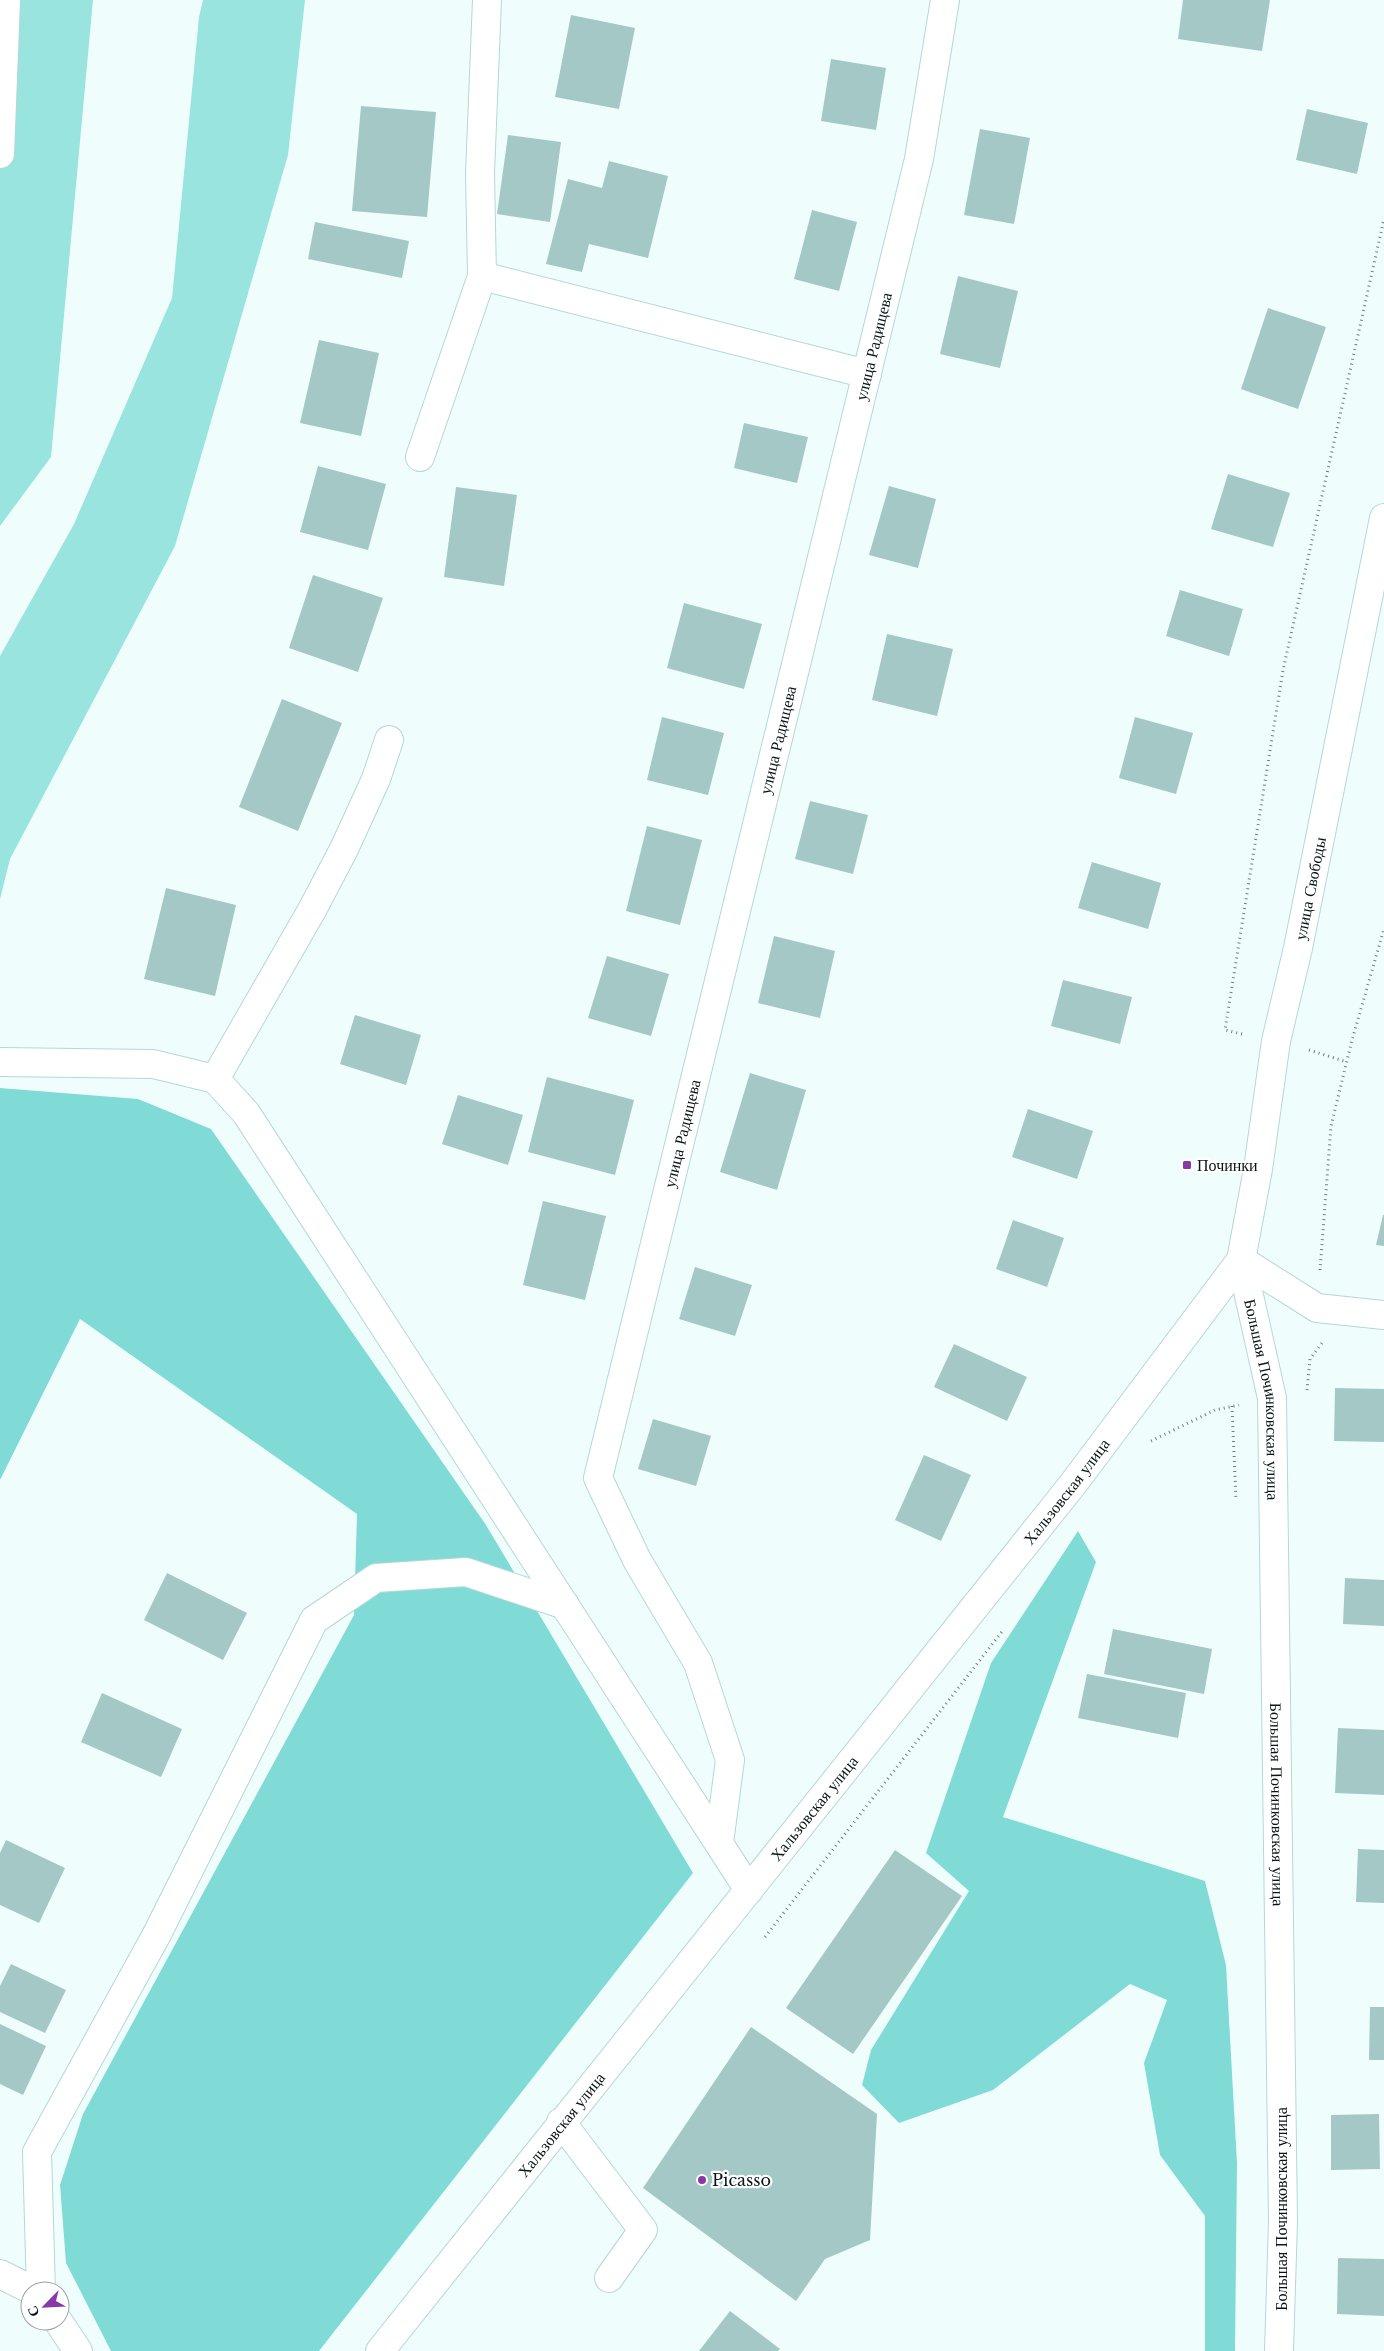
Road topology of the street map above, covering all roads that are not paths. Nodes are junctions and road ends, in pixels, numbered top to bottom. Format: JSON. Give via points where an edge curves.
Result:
{"nodes":[{"id":1,"x":6,"y":0,"type":"edge"},
{"id":2,"x":487,"y":0,"type":"edge"},
{"id":3,"x":945,"y":0,"type":"edge"},
{"id":4,"x":0,"y":154,"type":"edge"},
{"id":5,"x":482,"y":276,"type":"junction"},
{"id":6,"x":867,"y":374,"type":"junction"},
{"id":7,"x":420,"y":457,"type":"dead end"},
{"id":8,"x":1384,"y":518,"type":"edge"},
{"id":9,"x":390,"y":740,"type":"dead end"},
{"id":10,"x":0,"y":1062,"type":"edge"},
{"id":11,"x":215,"y":1079,"type":"junction"},
{"id":12,"x":1242,"y":1260,"type":"junction"},
{"id":13,"x":1384,"y":1315,"type":"edge"},
{"id":14,"x":565,"y":1605,"type":"junction"},
{"id":15,"x":720,"y":1843,"type":"junction"},
{"id":16,"x":749,"y":1890,"type":"junction"},
{"id":17,"x":561,"y":2122,"type":"junction"},
{"id":18,"x":0,"y":2274,"type":"edge"},
{"id":19,"x":609,"y":2278,"type":"dead end"},
{"id":20,"x":41,"y":2281,"type":"edge"},
{"id":21,"x":20,"y":2284,"type":"edge"},
{"id":22,"x":65,"y":2331,"type":"edge"},
{"id":23,"x":78,"y":2351,"type":"edge"},
{"id":24,"x":380,"y":2351,"type":"edge"},
{"id":25,"x":1279,"y":2351,"type":"edge"}],
"edges":[{"from":1,"to":4,"type":"street"},
{"from":2,"to":5,"type":"street","via":[[480,173]]},
{"from":3,"to":6,"type":"street","name":"улица Радищева","via":[[919,159]]},
{"from":5,"to":6,"type":"street"},
{"from":5,"to":7,"type":"street"},
{"from":6,"to":15,"type":"street","name":"улица Радищева","via":[[598,1478],[637,1560],[698,1663],[730,1760]]},
{"from":8,"to":12,"type":"street","name":"улица Свободы","via":[[1298,948],[1276,1041]]},
{"from":9,"to":11,"type":"street","via":[[376,779],[335,866]]},
{"from":10,"to":11,"type":"street","via":[[153,1064]]},
{"from":11,"to":14,"type":"street","via":[[246,1113]]},
{"from":12,"to":13,"type":"street","via":[[1317,1308]]},
{"from":12,"to":16,"type":"street","name":"Хальзовская улица","via":[[1073,1484]]},
{"from":12,"to":25,"type":"street","name":"Большая Починковская улица","via":[[1272,1398],[1283,2221]]},
{"from":14,"to":15,"type":"street"},
{"from":14,"to":20,"type":"street","via":[[466,1572],[376,1578],[314,1620],[157,1934],[37,2152]]},
{"from":15,"to":16,"type":"street"},
{"from":16,"to":17,"type":"street","name":"Хальзовская улица"},
{"from":17,"to":19,"type":"street","via":[[643,2230]]},
{"from":17,"to":24,"type":"street","name":"Хальзовская улица"},
{"from":18,"to":21,"type":"street"},
{"from":22,"to":23,"type":"street"}]}
